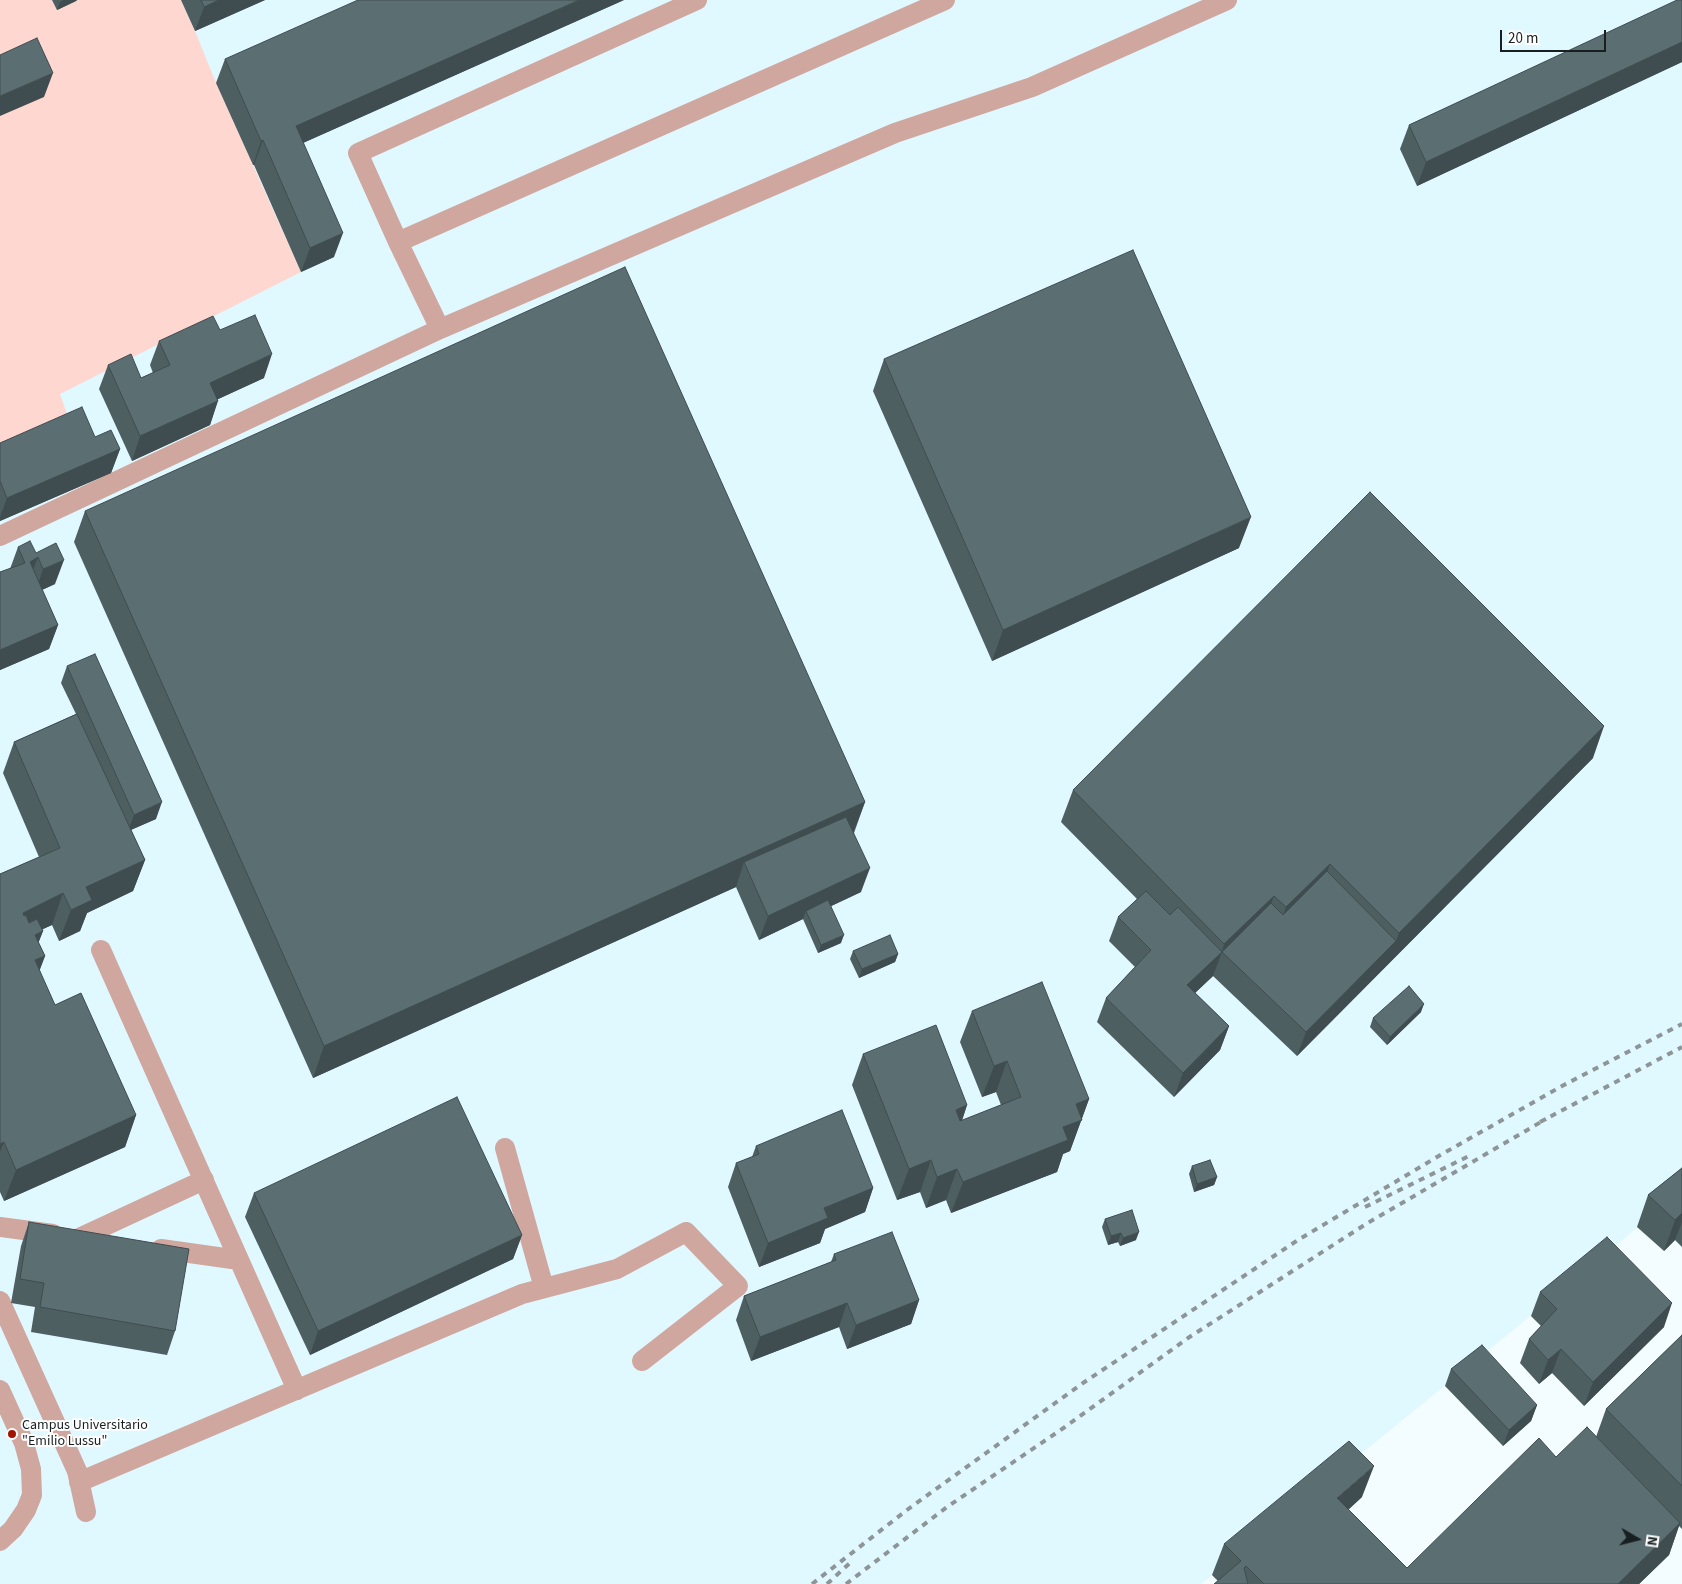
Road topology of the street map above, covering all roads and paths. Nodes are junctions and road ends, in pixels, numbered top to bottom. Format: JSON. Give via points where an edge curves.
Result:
{"nodes":[{"id":1,"x":697,"y":0,"type":"edge"},
{"id":2,"x":945,"y":0,"type":"edge"},
{"id":3,"x":1226,"y":0,"type":"edge"},
{"id":4,"x":398,"y":242,"type":"junction"},
{"id":5,"x":440,"y":329,"type":"junction"},
{"id":6,"x":0,"y":536,"type":"edge"},
{"id":7,"x":101,"y":950,"type":"dead end"},
{"id":8,"x":505,"y":1148,"type":"dead end"},
{"id":9,"x":204,"y":1180,"type":"junction"},
{"id":10,"x":0,"y":1227,"type":"edge"},
{"id":11,"x":79,"y":1238,"type":"junction"},
{"id":12,"x":116,"y":1243,"type":"edge"},
{"id":13,"x":145,"y":1247,"type":"edge"},
{"id":14,"x":239,"y":1260,"type":"junction"},
{"id":15,"x":544,"y":1288,"type":"junction"},
{"id":16,"x":0,"y":1301,"type":"edge"},
{"id":17,"x":642,"y":1361,"type":"dead end"},
{"id":18,"x":0,"y":1390,"type":"edge"},
{"id":19,"x":297,"y":1390,"type":"junction"},
{"id":20,"x":79,"y":1482,"type":"junction"},
{"id":21,"x":86,"y":1512,"type":"dead end"},
{"id":22,"x":0,"y":1541,"type":"edge"}],
"edges":[{"from":1,"to":4,"type":"lane","via":[[358,153]]},
{"from":2,"to":4,"type":"lane"},
{"from":3,"to":5,"type":"lane","via":[[1032,87],[895,133]]},
{"from":4,"to":5,"type":"lane"},
{"from":5,"to":6,"type":"lane"},
{"from":7,"to":9,"type":"lane"},
{"from":8,"to":15,"type":"lane"},
{"from":9,"to":11,"type":"lane"},
{"from":9,"to":14,"type":"lane"},
{"from":10,"to":11,"type":"lane"},
{"from":11,"to":12,"type":"lane"},
{"from":13,"to":14,"type":"lane"},
{"from":14,"to":19,"type":"lane"},
{"from":15,"to":17,"type":"lane","via":[[617,1269],[686,1232],[738,1286]]},
{"from":15,"to":19,"type":"lane","via":[[522,1294]]},
{"from":16,"to":20,"type":"lane","via":[[77,1471]]},
{"from":18,"to":22,"type":"lane","via":[[24,1443],[31,1468],[32,1495],[13,1529]]},
{"from":19,"to":20,"type":"lane"},
{"from":20,"to":21,"type":"lane"}]}
